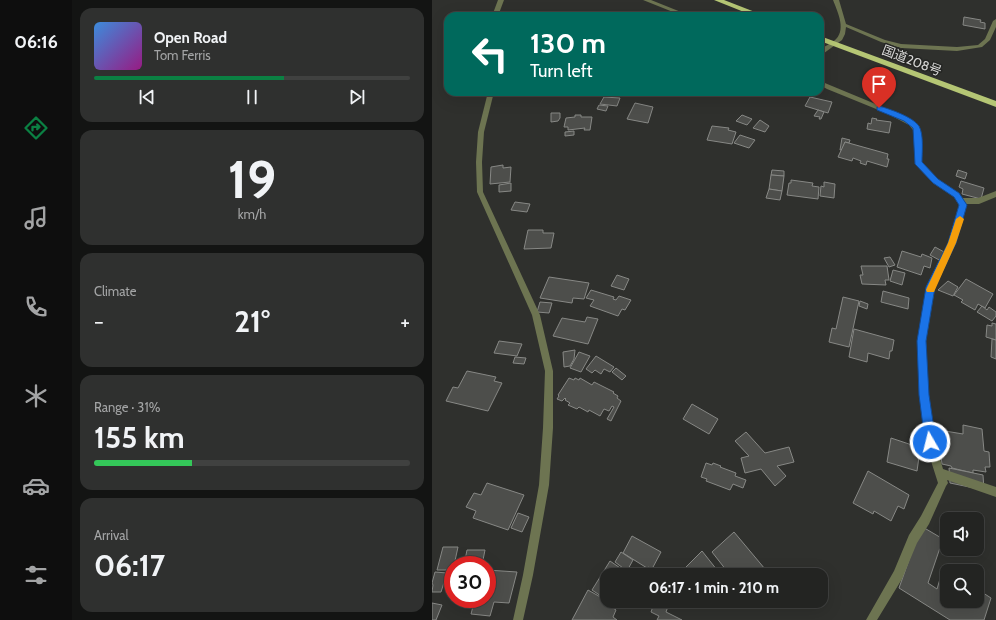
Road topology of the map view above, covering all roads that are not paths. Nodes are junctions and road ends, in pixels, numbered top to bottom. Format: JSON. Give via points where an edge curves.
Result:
{"nodes":[{"id":1,"x":501,"y":0,"type":"edge"},
{"id":2,"x":646,"y":0,"type":"edge"},
{"id":3,"x":717,"y":0,"type":"edge"},
{"id":4,"x":836,"y":0,"type":"edge"},
{"id":5,"x":496,"y":12,"type":"edge"},
{"id":6,"x":678,"y":12,"type":"edge"},
{"id":7,"x":750,"y":12,"type":"edge"},
{"id":8,"x":996,"y":21,"type":"edge"},
{"id":9,"x":845,"y":24,"type":"junction"},
{"id":10,"x":824,"y":39,"type":"edge"},
{"id":11,"x":835,"y":43,"type":"junction"},
{"id":12,"x":824,"y":48,"type":"edge"},
{"id":13,"x":824,"y":85,"type":"edge"},
{"id":14,"x":491,"y":96,"type":"edge"},
{"id":15,"x":996,"y":104,"type":"edge"},
{"id":16,"x":996,"y":194,"type":"edge"},
{"id":17,"x":960,"y":201,"type":"junction"},
{"id":18,"x":940,"y":473,"type":"junction"},
{"id":19,"x":996,"y":492,"type":"edge"},
{"id":20,"x":518,"y":620,"type":"edge"},
{"id":21,"x":871,"y":620,"type":"edge"}],
"edges":[{"from":1,"to":5,"type":"street"},
{"from":2,"to":6,"type":"street"},
{"from":3,"to":7,"type":"highway"},
{"from":4,"to":9,"type":"street"},
{"from":8,"to":9,"type":"street","via":[[987,40],[980,46],[957,49],[901,46]]},
{"from":9,"to":11,"type":"street","via":[[842,35]]},
{"from":10,"to":11,"type":"highway","name":"国道208号"},
{"from":11,"to":12,"type":"street"},
{"from":11,"to":15,"type":"highway","name":"国道208号"},
{"from":13,"to":17,"type":"street","via":[[906,119],[916,127],[918,162],[935,181],[956,195]]},
{"from":14,"to":20,"type":"street","via":[[481,132],[480,192],[536,315],[549,371],[544,485]]},
{"from":16,"to":17,"type":"street","via":[[979,201]]},
{"from":17,"to":18,"type":"street","via":[[963,209],[952,243],[931,287],[922,341],[924,395],[930,442]]},
{"from":18,"to":19,"type":"street"},
{"from":18,"to":21,"type":"street","via":[[943,483],[913,539],[898,575]]}]}
